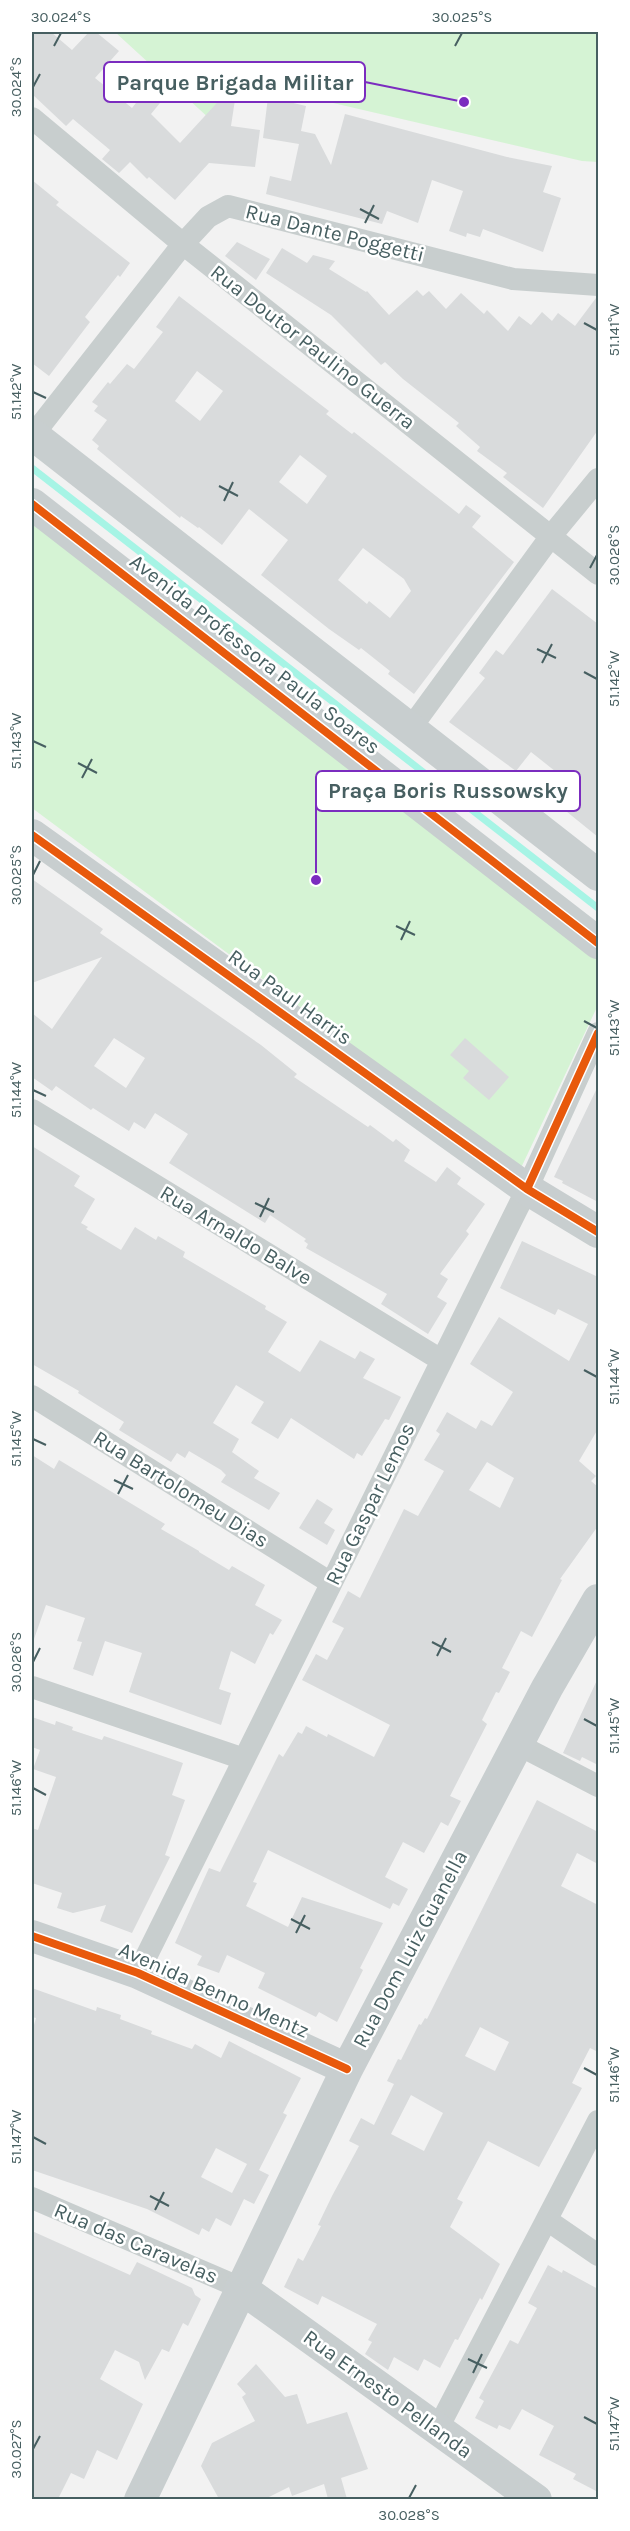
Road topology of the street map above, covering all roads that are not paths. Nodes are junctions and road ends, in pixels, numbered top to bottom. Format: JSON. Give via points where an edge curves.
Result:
{"nodes":[{"id":1,"x":32,"y":118,"type":"edge"},
{"id":2,"x":183,"y":244,"type":"junction"},
{"id":3,"x":598,"y":285,"type":"edge"},
{"id":4,"x":32,"y":434,"type":"edge"},
{"id":5,"x":598,"y":479,"type":"edge"},
{"id":6,"x":32,"y":504,"type":"edge"},
{"id":7,"x":551,"y":536,"type":"junction"},
{"id":8,"x":598,"y":574,"type":"edge"},
{"id":9,"x":410,"y":729,"type":"junction"},
{"id":10,"x":35,"y":842,"type":"edge"},
{"id":11,"x":598,"y":875,"type":"edge"},
{"id":12,"x":598,"y":943,"type":"edge"},
{"id":13,"x":598,"y":1033,"type":"edge"},
{"id":14,"x":32,"y":1110,"type":"edge"},
{"id":15,"x":527,"y":1189,"type":"junction"},
{"id":16,"x":598,"y":1232,"type":"edge"},
{"id":17,"x":441,"y":1360,"type":"junction"},
{"id":18,"x":32,"y":1396,"type":"edge"},
{"id":19,"x":331,"y":1583,"type":"junction"},
{"id":20,"x":598,"y":1600,"type":"edge"},
{"id":21,"x":32,"y":1687,"type":"edge"},
{"id":22,"x":518,"y":1744,"type":"junction"},
{"id":23,"x":244,"y":1759,"type":"junction"},
{"id":24,"x":598,"y":1786,"type":"edge"},
{"id":25,"x":32,"y":1936,"type":"edge"},
{"id":26,"x":138,"y":1973,"type":"junction"},
{"id":27,"x":348,"y":2069,"type":"junction"},
{"id":28,"x":598,"y":2121,"type":"edge"},
{"id":29,"x":32,"y":2198,"type":"edge"},
{"id":30,"x":547,"y":2220,"type":"junction"},
{"id":31,"x":598,"y":2255,"type":"edge"},
{"id":32,"x":241,"y":2288,"type":"junction"},
{"id":33,"x":437,"y":2430,"type":"junction"},
{"id":34,"x":140,"y":2499,"type":"edge"},
{"id":35,"x":536,"y":2499,"type":"edge"}],
"edges":[{"from":1,"to":2,"type":"street","name":"Rua Doutor Paulino Guerra"},
{"from":2,"to":3,"type":"street","name":"Rua Dante Poggetti","via":[[208,217],[228,206],[513,279]]},
{"from":2,"to":4,"type":"street","name":"Rua Dante Poggetti"},
{"from":2,"to":7,"type":"street","name":"Rua Doutor Paulino Guerra"},
{"from":4,"to":9,"type":"street","name":"Avenida Professora Paula Soares"},
{"from":5,"to":7,"type":"street"},
{"from":6,"to":12,"type":"street","name":"Avenida Professora Paula Soares"},
{"from":7,"to":8,"type":"street","name":"Rua Doutor Paulino Guerra"},
{"from":7,"to":9,"type":"street"},
{"from":9,"to":11,"type":"street","name":"Avenida Professora Paula Soares"},
{"from":10,"to":15,"type":"street","name":"Rua Paul Harris"},
{"from":13,"to":15,"type":"street","name":"Rua Gaspar Lemos"},
{"from":14,"to":17,"type":"street","name":"Rua Arnaldo Balve"},
{"from":15,"to":16,"type":"street","name":"Rua Paul Harris"},
{"from":15,"to":17,"type":"street","name":"Rua Gaspar Lemos"},
{"from":17,"to":19,"type":"street","name":"Rua Gaspar Lemos"},
{"from":18,"to":19,"type":"street","name":"Rua Bartolomeu Dias"},
{"from":19,"to":23,"type":"street","name":"Rua Gaspar Lemos"},
{"from":20,"to":22,"type":"street","name":"Rua Dom Luiz Guanella"},
{"from":21,"to":23,"type":"street"},
{"from":22,"to":24,"type":"street"},
{"from":22,"to":27,"type":"street","name":"Rua Dom Luiz Guanella"},
{"from":23,"to":26,"type":"street","name":"Rua Gaspar Lemos"},
{"from":25,"to":26,"type":"street","name":"Avenida Benno Mentz"},
{"from":26,"to":27,"type":"street","name":"Avenida Benno Mentz"},
{"from":27,"to":32,"type":"street","name":"Rua Dom Luiz Guanella"},
{"from":28,"to":30,"type":"street"},
{"from":29,"to":32,"type":"street","name":"Rua das Caravelas"},
{"from":30,"to":31,"type":"street"},
{"from":30,"to":33,"type":"street"},
{"from":32,"to":33,"type":"street","name":"Rua Ernesto Pellanda"},
{"from":32,"to":34,"type":"street","name":"Rua Dom Luiz Guanella"},
{"from":33,"to":35,"type":"street","name":"Rua Ernesto Pellanda"}]}
